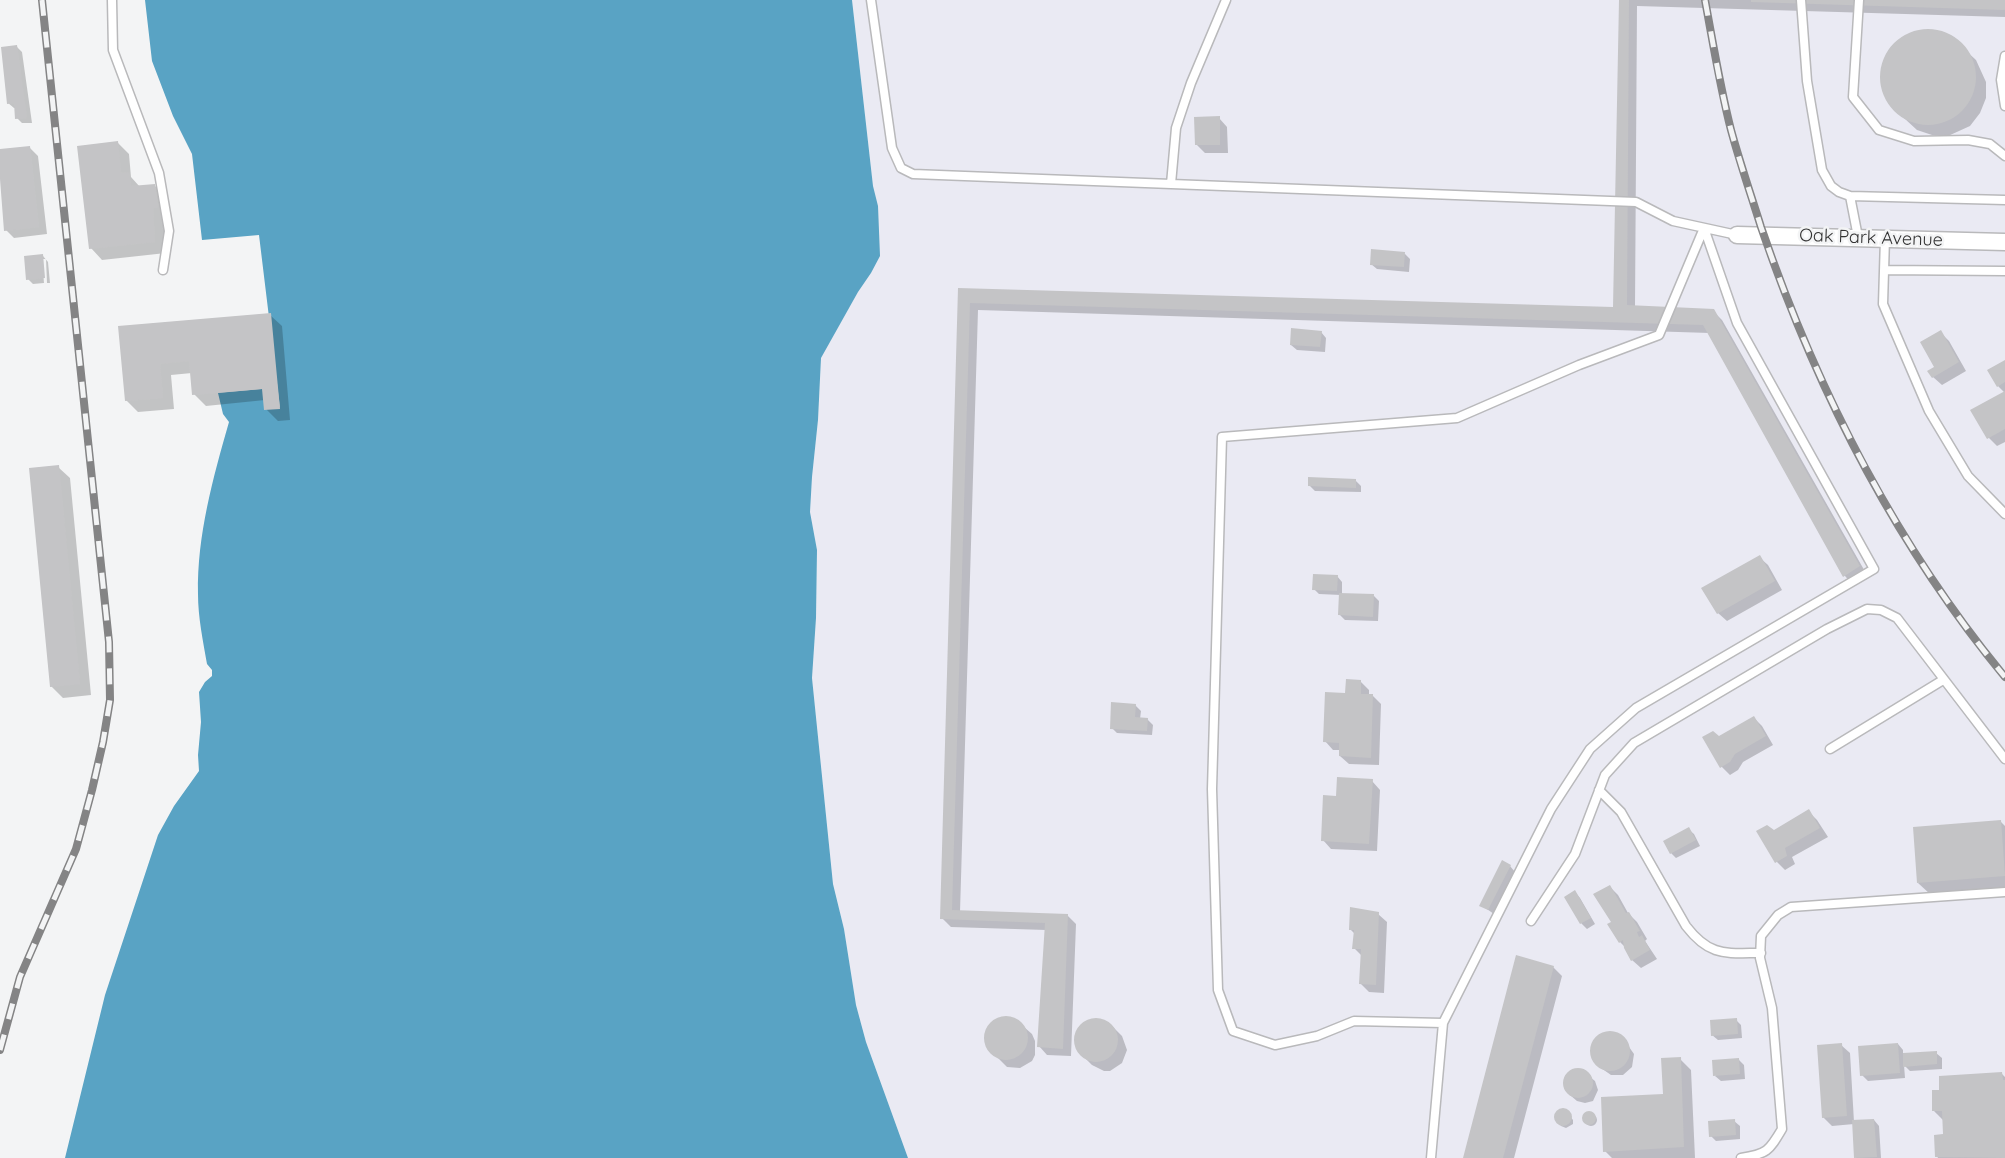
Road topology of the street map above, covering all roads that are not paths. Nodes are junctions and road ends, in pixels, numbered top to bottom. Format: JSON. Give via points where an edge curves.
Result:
{"nodes":[{"id":1,"x":113,"y":0,"type":"edge"},
{"id":2,"x":871,"y":0,"type":"edge"},
{"id":3,"x":1226,"y":0,"type":"edge"},
{"id":4,"x":1801,"y":0,"type":"edge"},
{"id":5,"x":1859,"y":0,"type":"edge"},
{"id":6,"x":2005,"y":56,"type":"edge"},
{"id":7,"x":2005,"y":106,"type":"edge"},
{"id":8,"x":2005,"y":156,"type":"edge"},
{"id":9,"x":1171,"y":184,"type":"junction"},
{"id":10,"x":1850,"y":196,"type":"junction"},
{"id":11,"x":2005,"y":200,"type":"edge"},
{"id":12,"x":1704,"y":228,"type":"junction"},
{"id":13,"x":1737,"y":235,"type":"joint"},
{"id":14,"x":1857,"y":237,"type":"junction"},
{"id":15,"x":1885,"y":238,"type":"junction"},
{"id":16,"x":2005,"y":242,"type":"edge"},
{"id":17,"x":163,"y":270,"type":"dead end"},
{"id":18,"x":1884,"y":270,"type":"junction"},
{"id":19,"x":2005,"y":271,"type":"edge"},
{"id":20,"x":2005,"y":514,"type":"edge"},
{"id":21,"x":1943,"y":680,"type":"junction"},
{"id":22,"x":1830,"y":749,"type":"dead end"},
{"id":23,"x":2005,"y":759,"type":"edge"},
{"id":24,"x":1599,"y":790,"type":"junction"},
{"id":25,"x":2005,"y":892,"type":"edge"},
{"id":26,"x":1531,"y":921,"type":"dead end"},
{"id":27,"x":1761,"y":953,"type":"junction"},
{"id":28,"x":1443,"y":1023,"type":"junction"},
{"id":29,"x":1431,"y":1158,"type":"edge"},
{"id":30,"x":1741,"y":1158,"type":"edge"}],
"edges":[{"from":1,"to":17,"type":"lane","via":[[113,50],[159,173],[169,232]]},
{"from":2,"to":9,"type":"lane","via":[[892,148],[901,168],[913,174]]},
{"from":3,"to":9,"type":"lane","via":[[1176,128]]},
{"from":4,"to":10,"type":"lane","via":[[1807,81],[1822,170],[1831,186]]},
{"from":5,"to":8,"type":"lane","via":[[1853,97],[1879,130],[1914,141],[1990,144]]},
{"from":6,"to":7,"type":"lane","via":[[2001,79]]},
{"from":9,"to":12,"type":"lane","via":[[1636,202],[1673,221]]},
{"from":10,"to":11,"type":"lane"},
{"from":10,"to":14,"type":"lane"},
{"from":12,"to":13,"type":"lane"},
{"from":12,"to":28,"type":"lane","via":[[1737,323],[1874,569],[1636,708],[1590,749],[1551,808]]},
{"from":12,"to":28,"type":"lane","via":[[1659,335],[1457,418],[1223,437],[1212,789],[1218,990],[1233,1031],[1275,1045],[1317,1036],[1354,1021]]},
{"from":13,"to":14,"type":"street","name":"Oak Park Avenue"},
{"from":14,"to":15,"type":"street","name":"Oak Park Avenue"},
{"from":15,"to":16,"type":"street","name":"Oak Park Avenue"},
{"from":15,"to":18,"type":"lane"},
{"from":18,"to":19,"type":"lane"},
{"from":18,"to":20,"type":"lane","via":[[1883,304],[1929,411],[1968,476]]},
{"from":21,"to":22,"type":"lane"},
{"from":21,"to":23,"type":"lane"},
{"from":21,"to":24,"type":"lane","via":[[1897,618],[1881,610],[1867,610],[1634,743],[1605,775]]},
{"from":24,"to":26,"type":"lane","via":[[1575,854]]},
{"from":24,"to":27,"type":"lane","via":[[1621,812],[1698,941],[1721,953]]},
{"from":25,"to":27,"type":"lane","via":[[1791,908],[1778,915],[1761,936]]},
{"from":27,"to":30,"type":"lane","via":[[1772,1008],[1782,1129],[1762,1155]]},
{"from":28,"to":29,"type":"lane"}]}
